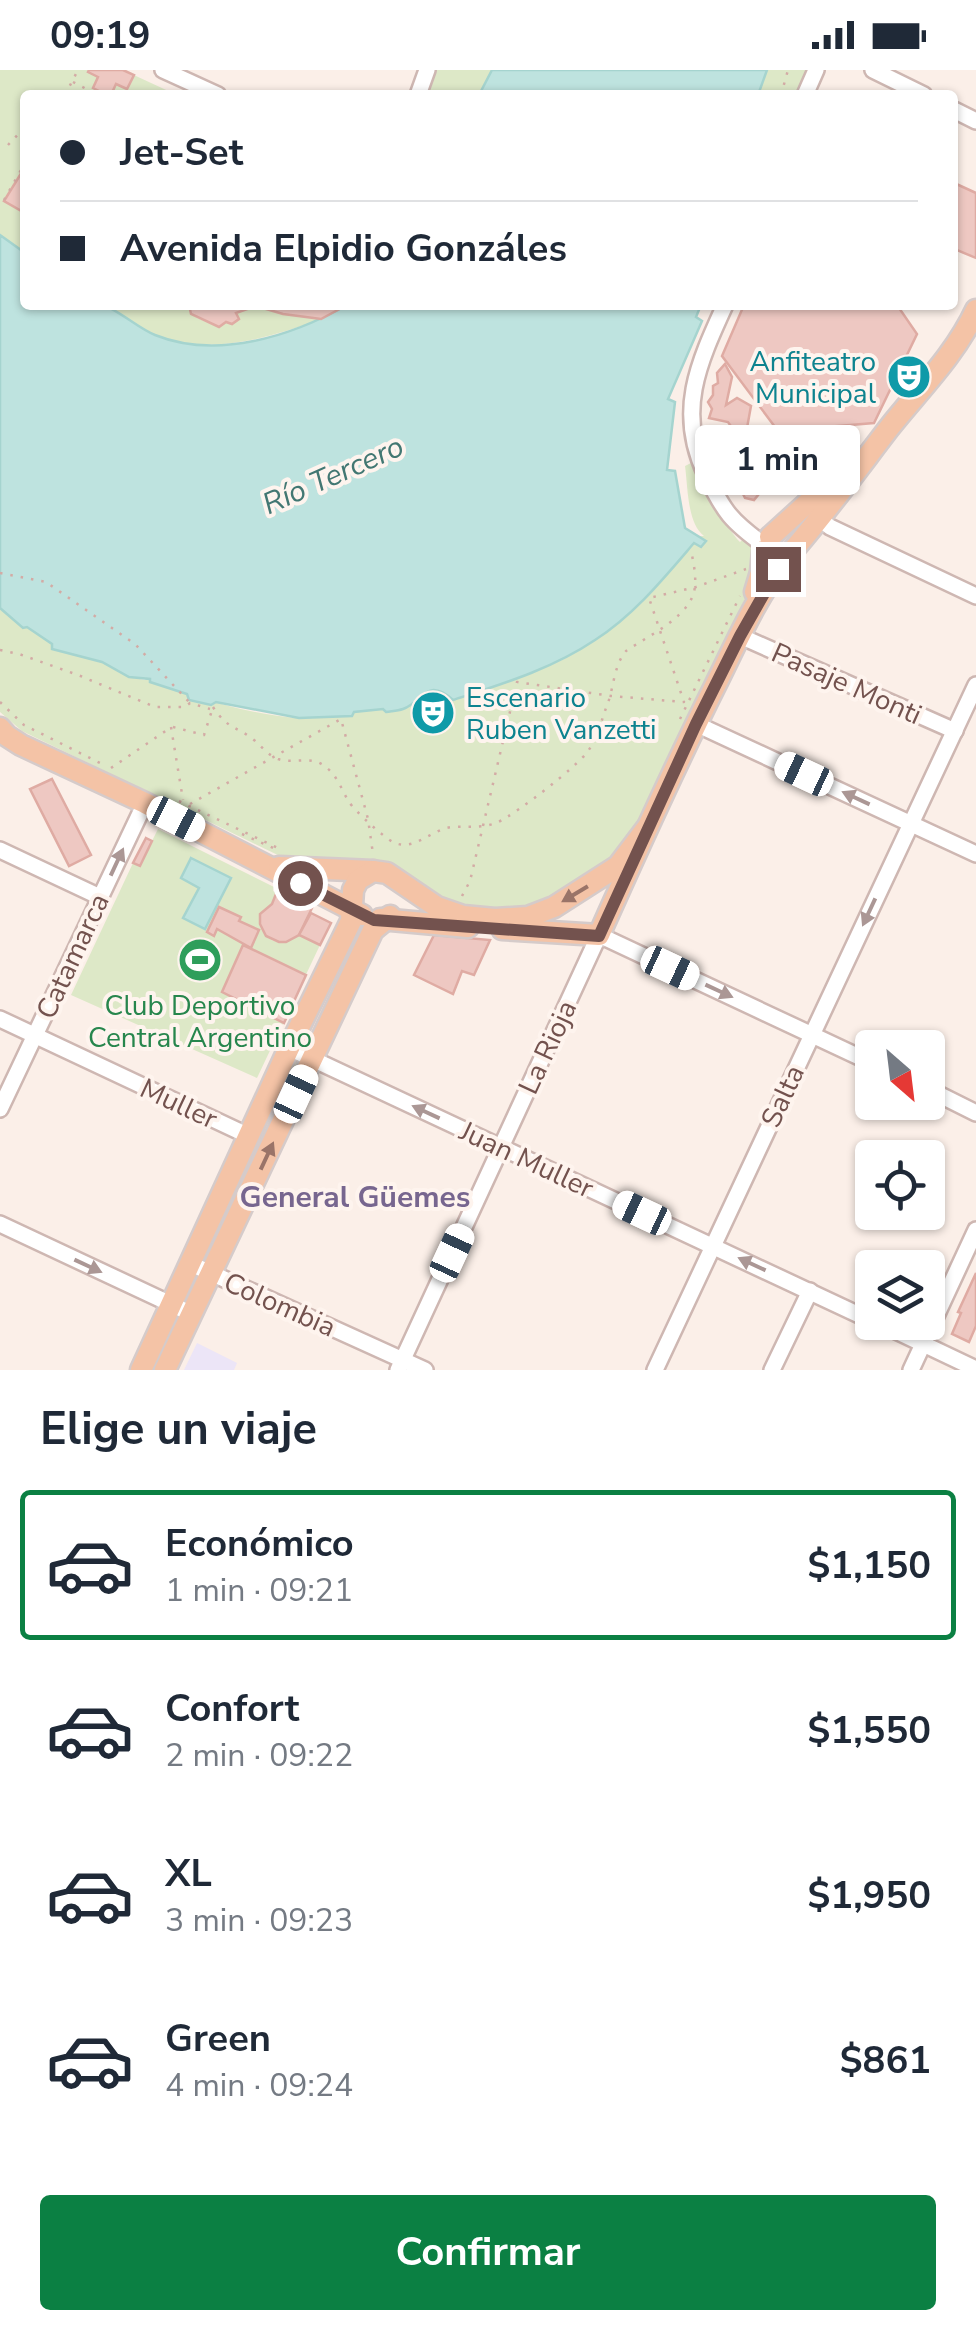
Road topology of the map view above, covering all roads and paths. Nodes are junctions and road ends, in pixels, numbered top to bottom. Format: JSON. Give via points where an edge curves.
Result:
{"nodes":[{"id":1,"x":78,"y":70,"type":"edge"},
{"id":2,"x":163,"y":70,"type":"edge"},
{"id":3,"x":874,"y":70,"type":"edge"},
{"id":4,"x":73,"y":82,"type":"junction"},
{"id":5,"x":67,"y":90,"type":"edge"},
{"id":6,"x":85,"y":90,"type":"edge"},
{"id":7,"x":207,"y":90,"type":"edge"},
{"id":8,"x":914,"y":90,"type":"edge"},
{"id":9,"x":20,"y":132,"type":"edge"},
{"id":10,"x":8,"y":145,"type":"dead end"},
{"id":11,"x":20,"y":173,"type":"edge"},
{"id":12,"x":4,"y":200,"type":"dead end"},
{"id":13,"x":723,"y":310,"type":"edge"},
{"id":14,"x":976,"y":310,"type":"edge"},
{"id":15,"x":969,"y":342,"type":"edge"},
{"id":16,"x":772,"y":428,"type":"dead end"},
{"id":17,"x":890,"y":428,"type":"junction"},
{"id":18,"x":759,"y":430,"type":"dead end"},
{"id":19,"x":820,"y":520,"type":"junction"},
{"id":20,"x":692,"y":550,"type":"dead end"},
{"id":21,"x":762,"y":550,"type":"junction"},
{"id":22,"x":787,"y":558,"type":"junction"},
{"id":23,"x":0,"y":574,"type":"edge"},
{"id":24,"x":750,"y":574,"type":"dead end"},
{"id":25,"x":696,"y":586,"type":"junction"},
{"id":26,"x":742,"y":593,"type":"dead end"},
{"id":27,"x":976,"y":596,"type":"edge"},
{"id":28,"x":660,"y":628,"type":"junction"},
{"id":29,"x":740,"y":636,"type":"junction"},
{"id":30,"x":0,"y":650,"type":"edge"},
{"id":31,"x":976,"y":685,"type":"edge"},
{"id":32,"x":612,"y":696,"type":"junction"},
{"id":33,"x":0,"y":702,"type":"edge"},
{"id":34,"x":190,"y":703,"type":"junction"},
{"id":35,"x":210,"y":708,"type":"dead end"},
{"id":36,"x":688,"y":722,"type":"junction"},
{"id":37,"x":171,"y":727,"type":"junction"},
{"id":38,"x":0,"y":728,"type":"edge"},
{"id":39,"x":954,"y":730,"type":"junction"},
{"id":40,"x":275,"y":757,"type":"junction"},
{"id":41,"x":169,"y":796,"type":"dead end"},
{"id":42,"x":145,"y":803,"type":"junction"},
{"id":43,"x":186,"y":804,"type":"junction"},
{"id":44,"x":368,"y":819,"type":"junction"},
{"id":45,"x":911,"y":824,"type":"junction"},
{"id":46,"x":483,"y":826,"type":"junction"},
{"id":47,"x":646,"y":829,"type":"junction"},
{"id":48,"x":0,"y":850,"type":"edge"},
{"id":49,"x":976,"y":854,"type":"edge"},
{"id":50,"x":278,"y":859,"type":"junction"},
{"id":51,"x":380,"y":864,"type":"junction"},
{"id":52,"x":100,"y":897,"type":"junction"},
{"id":53,"x":458,"y":905,"type":"dead end"},
{"id":54,"x":370,"y":914,"type":"junction"},
{"id":55,"x":599,"y":936,"type":"junction"},
{"id":56,"x":0,"y":1019,"type":"edge"},
{"id":57,"x":811,"y":1034,"type":"junction"},
{"id":58,"x":35,"y":1035,"type":"junction"},
{"id":59,"x":290,"y":1048,"type":"junction"},
{"id":60,"x":855,"y":1055,"type":"edge"},
{"id":61,"x":312,"y":1059,"type":"junction"},
{"id":62,"x":945,"y":1098,"type":"edge"},
{"id":63,"x":0,"y":1108,"type":"edge"},
{"id":64,"x":976,"y":1112,"type":"edge"},
{"id":65,"x":249,"y":1136,"type":"junction"},
{"id":66,"x":501,"y":1147,"type":"junction"},
{"id":67,"x":0,"y":1224,"type":"edge"},
{"id":68,"x":976,"y":1230,"type":"edge"},
{"id":69,"x":713,"y":1246,"type":"junction"},
{"id":70,"x":191,"y":1264,"type":"junction"},
{"id":71,"x":212,"y":1273,"type":"junction"},
{"id":72,"x":810,"y":1291,"type":"junction"},
{"id":73,"x":171,"y":1304,"type":"junction"},
{"id":74,"x":855,"y":1312,"type":"edge"},
{"id":75,"x":192,"y":1314,"type":"junction"},
{"id":76,"x":914,"y":1340,"type":"edge"},
{"id":77,"x":923,"y":1344,"type":"junction"},
{"id":78,"x":400,"y":1365,"type":"edge"},
{"id":79,"x":976,"y":1369,"type":"edge"},
{"id":80,"x":141,"y":1370,"type":"edge"},
{"id":81,"x":165,"y":1370,"type":"edge"},
{"id":82,"x":424,"y":1370,"type":"edge"},
{"id":83,"x":655,"y":1370,"type":"edge"},
{"id":84,"x":772,"y":1370,"type":"edge"},
{"id":85,"x":911,"y":1370,"type":"edge"}],
"edges":[{"from":1,"to":4,"type":"path"},
{"from":2,"to":7,"type":"street"},
{"from":3,"to":8,"type":"street"},
{"from":4,"to":5,"type":"path"},
{"from":4,"to":6,"type":"path"},
{"from":9,"to":10,"type":"path"},
{"from":11,"to":12,"type":"path"},
{"from":13,"to":21,"type":"street","via":[[698,376],[692,434],[728,516]]},
{"from":14,"to":15,"type":"main road"},
{"from":15,"to":17,"type":"main road"},
{"from":16,"to":18,"type":"path"},
{"from":17,"to":19,"type":"main road"},
{"from":17,"to":21,"type":"main road"},
{"from":19,"to":22,"type":"main road"},
{"from":19,"to":27,"type":"street"},
{"from":20,"to":25,"type":"path"},
{"from":21,"to":22,"type":"main road","via":[[779,536],[790,548]]},
{"from":21,"to":24,"type":"path"},
{"from":21,"to":25,"type":"path"},
{"from":21,"to":29,"type":"main road"},
{"from":22,"to":29,"type":"main road"},
{"from":23,"to":34,"type":"path","via":[[46,582],[134,644]]},
{"from":25,"to":28,"type":"path","via":[[686,607]]},
{"from":25,"to":28,"type":"path","via":[[649,598]]},
{"from":26,"to":36,"type":"path"},
{"from":28,"to":32,"type":"path","via":[[620,658]]},
{"from":28,"to":32,"type":"path","via":[[684,702]]},
{"from":29,"to":36,"type":"main road","name":"La Rioja"},
{"from":29,"to":39,"type":"street","name":"Pasaje Monti"},
{"from":30,"to":34,"type":"path","via":[[155,707]]},
{"from":31,"to":39,"type":"street","name":"Salta"},
{"from":32,"to":46,"type":"path","via":[[589,750],[522,806]]},
{"from":32,"to":46,"type":"path","via":[[517,682]]},
{"from":33,"to":37,"type":"path","via":[[24,725],[109,769]]},
{"from":34,"to":35,"type":"path"},
{"from":45,"to":36,"type":"street","one_way":true},
{"from":36,"to":47,"type":"main road","name":"La Rioja"},
{"from":37,"to":40,"type":"path","via":[[204,735],[213,707],[228,726]]},
{"from":37,"to":43,"type":"path"},
{"from":38,"to":42,"type":"main road","via":[[21,745]]},
{"from":39,"to":45,"type":"street","name":"Salta"},
{"from":40,"to":43,"type":"path"},
{"from":40,"to":44,"type":"path","via":[[321,764]]},
{"from":40,"to":44,"type":"path","via":[[341,719]]},
{"from":41,"to":43,"type":"path"},
{"from":42,"to":50,"type":"main road"},
{"from":52,"to":42,"type":"street","name":"Catamarca","one_way":true},
{"from":43,"to":50,"type":"path"},
{"from":44,"to":46,"type":"path","via":[[389,840],[408,845],[451,827]]},
{"from":44,"to":51,"type":"path"},
{"from":45,"to":49,"type":"street"},
{"from":45,"to":57,"type":"street","name":"Salta","one_way":true},
{"from":46,"to":53,"type":"path"},
{"from":47,"to":51,"type":"main road","one_way":true,"via":[[618,866],[528,917],[454,914]]},
{"from":47,"to":55,"type":"main road","name":"La Rioja"},
{"from":48,"to":52,"type":"street"},
{"from":50,"to":51,"type":"main road"},
{"from":50,"to":54,"type":"main road"},
{"from":51,"to":54,"type":"main road","via":[[353,890]]},
{"from":51,"to":54,"type":"main road","via":[[400,888],[401,900],[395,912]]},
{"from":52,"to":58,"type":"street","name":"Catamarca"},
{"from":54,"to":55,"type":"main road"},
{"from":54,"to":59,"type":"main road","via":[[351,920]]},
{"from":54,"to":61,"type":"main road","via":[[373,930]]},
{"from":55,"to":57,"type":"street","one_way":true},
{"from":55,"to":66,"type":"street","name":"La Rioja"},
{"from":56,"to":58,"type":"street","name":"Muller"},
{"from":57,"to":60,"type":"street"},
{"from":57,"to":69,"type":"street","name":"Salta"},
{"from":58,"to":63,"type":"street","name":"Catamarca"},
{"from":58,"to":65,"type":"street","name":"Muller"},
{"from":59,"to":61,"type":"street","name":"Juan Muller"},
{"from":59,"to":65,"type":"main road"},
{"from":66,"to":61,"type":"street","name":"Juan Muller","one_way":true},
{"from":71,"to":61,"type":"main road","one_way":true},
{"from":62,"to":64,"type":"street"},
{"from":65,"to":70,"type":"main road"},
{"from":66,"to":69,"type":"street","name":"Juan Muller"},
{"from":66,"to":78,"type":"street","name":"La Rioja"},
{"from":67,"to":73,"type":"street","name":"Colombia","one_way":true},
{"from":68,"to":77,"type":"street"},
{"from":72,"to":69,"type":"street","name":"Juan Muller","one_way":true},
{"from":69,"to":83,"type":"street","name":"Salta"},
{"from":70,"to":71,"type":"street","name":"Colombia"},
{"from":70,"to":73,"type":"main road"},
{"from":71,"to":75,"type":"main road"},
{"from":71,"to":78,"type":"street","name":"Colombia"},
{"from":72,"to":74,"type":"street","name":"Juan Muller"},
{"from":72,"to":84,"type":"street"},
{"from":73,"to":75,"type":"street","name":"Colombia"},
{"from":73,"to":80,"type":"main road"},
{"from":75,"to":81,"type":"main road"},
{"from":76,"to":77,"type":"street","name":"Juan Muller"},
{"from":77,"to":79,"type":"street","name":"Juan Muller"},
{"from":77,"to":85,"type":"street"},
{"from":78,"to":82,"type":"street","name":"Colombia"}]}
